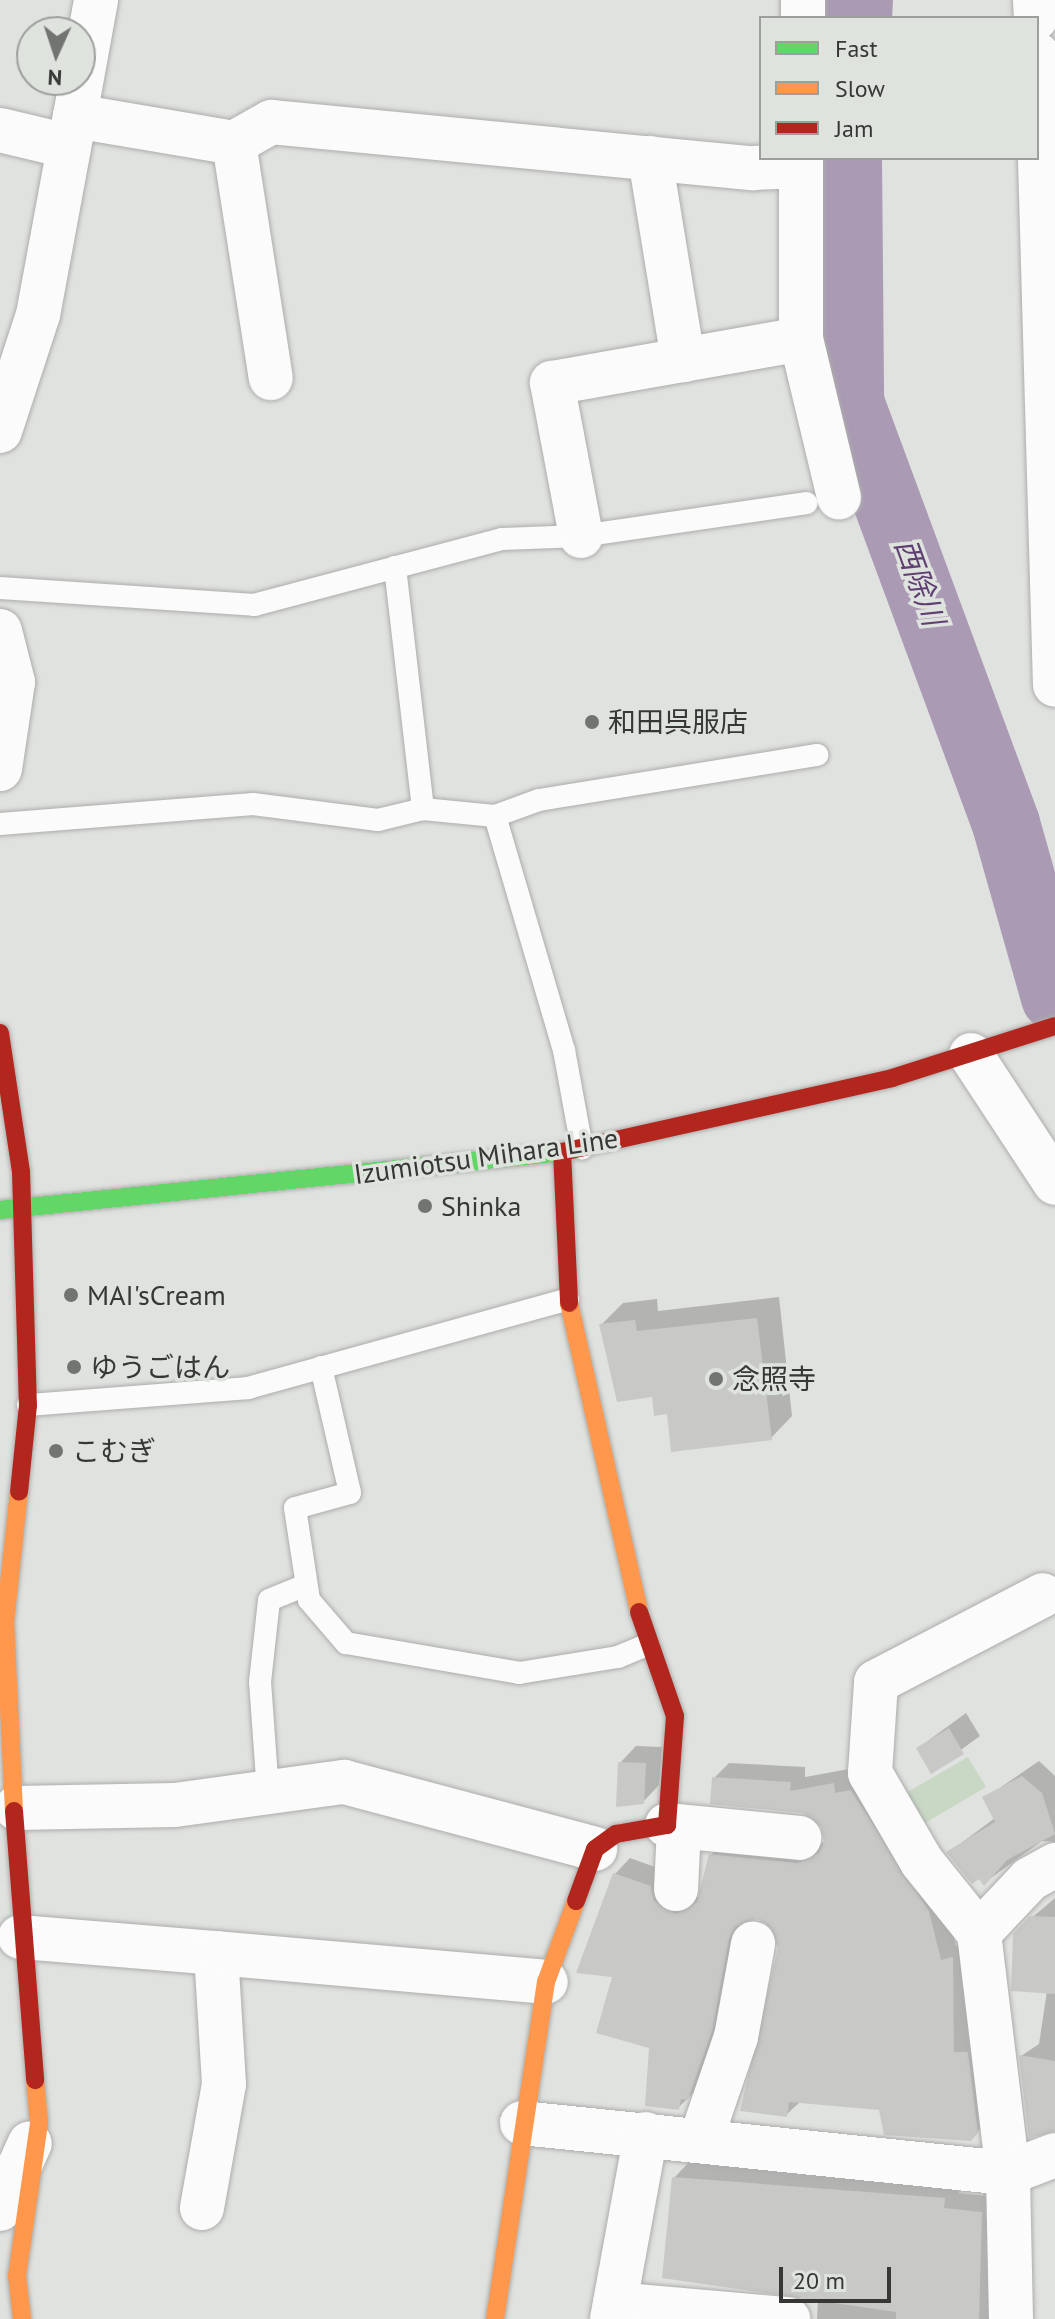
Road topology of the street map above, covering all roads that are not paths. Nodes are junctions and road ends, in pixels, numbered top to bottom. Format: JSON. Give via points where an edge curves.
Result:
{"nodes":[{"id":1,"x":96,"y":0,"type":"edge"},
{"id":2,"x":1039,"y":110,"type":"edge"},
{"id":3,"x":0,"y":130,"type":"edge"},
{"id":4,"x":71,"y":131,"type":"junction"},
{"id":5,"x":234,"y":143,"type":"junction"},
{"id":6,"x":650,"y":158,"type":"junction"},
{"id":7,"x":801,"y":176,"type":"edge"},
{"id":8,"x":801,"y":339,"type":"junction"},
{"id":9,"x":683,"y":360,"type":"junction"},
{"id":10,"x":271,"y":378,"type":"dead end"},
{"id":11,"x":0,"y":431,"type":"edge"},
{"id":12,"x":1052,"y":475,"type":"edge"},
{"id":13,"x":823,"y":500,"type":"joint"},
{"id":14,"x":581,"y":536,"type":"junction"},
{"id":15,"x":395,"y":567,"type":"junction"},
{"id":16,"x":0,"y":588,"type":"edge"},
{"id":17,"x":0,"y":631,"type":"edge"},
{"id":18,"x":1055,"y":685,"type":"edge"},
{"id":19,"x":817,"y":755,"type":"dead end"},
{"id":20,"x":0,"y":769,"type":"edge"},
{"id":21,"x":423,"y":809,"type":"junction"},
{"id":22,"x":495,"y":816,"type":"junction"},
{"id":23,"x":0,"y":824,"type":"edge"},
{"id":24,"x":1055,"y":1026,"type":"edge"},
{"id":25,"x":0,"y":1033,"type":"edge"},
{"id":26,"x":982,"y":1052,"type":"junction"},
{"id":27,"x":572,"y":1150,"type":"junction"},
{"id":28,"x":1055,"y":1183,"type":"edge"},
{"id":29,"x":0,"y":1210,"type":"edge"},
{"id":30,"x":21,"y":1211,"type":"junction"},
{"id":31,"x":568,"y":1299,"type":"junction"},
{"id":32,"x":321,"y":1367,"type":"junction"},
{"id":33,"x":28,"y":1405,"type":"junction"},
{"id":34,"x":306,"y":1585,"type":"junction"},
{"id":35,"x":1043,"y":1595,"type":"dead end"},
{"id":36,"x":646,"y":1645,"type":"junction"},
{"id":37,"x":268,"y":1793,"type":"junction"},
{"id":38,"x":16,"y":1808,"type":"junction"},
{"id":39,"x":673,"y":1826,"type":"junction"},
{"id":40,"x":799,"y":1838,"type":"dead end"},
{"id":41,"x":595,"y":1849,"type":"junction"},
{"id":42,"x":1055,"y":1865,"type":"edge"},
{"id":43,"x":676,"y":1889,"type":"dead end"},
{"id":44,"x":979,"y":1933,"type":"junction"},
{"id":45,"x":20,"y":1937,"type":"junction"},
{"id":46,"x":753,"y":1944,"type":"dead end"},
{"id":47,"x":216,"y":1953,"type":"junction"},
{"id":48,"x":546,"y":1982,"type":"junction"},
{"id":49,"x":39,"y":2123,"type":"junction"},
{"id":50,"x":522,"y":2123,"type":"junction"},
{"id":51,"x":646,"y":2134,"type":"junction"},
{"id":52,"x":701,"y":2139,"type":"junction"},
{"id":53,"x":1055,"y":2155,"type":"edge"},
{"id":54,"x":1008,"y":2173,"type":"junction"},
{"id":55,"x":202,"y":2208,"type":"dead end"},
{"id":56,"x":0,"y":2209,"type":"edge"},
{"id":57,"x":8,"y":2271,"type":"edge"},
{"id":58,"x":613,"y":2312,"type":"edge"},
{"id":59,"x":22,"y":2319,"type":"edge"},
{"id":60,"x":495,"y":2319,"type":"edge"},
{"id":61,"x":788,"y":2319,"type":"edge"},
{"id":62,"x":1011,"y":2319,"type":"edge"}],
"edges":[{"from":1,"to":4,"type":"street"},
{"from":2,"to":12,"type":"street"},
{"from":3,"to":4,"type":"street"},
{"from":4,"to":5,"type":"street"},
{"from":4,"to":11,"type":"street","via":[[38,315]]},
{"from":5,"to":6,"type":"street","via":[[271,122]]},
{"from":5,"to":10,"type":"street"},
{"from":6,"to":7,"type":"street"},
{"from":6,"to":9,"type":"street"},
{"from":7,"to":8,"type":"street"},
{"from":8,"to":9,"type":"street"},
{"from":8,"to":13,"type":"street"},
{"from":9,"to":14,"type":"street","via":[[552,383]]},
{"from":12,"to":18,"type":"street"},
{"from":13,"to":14,"type":"lane"},
{"from":14,"to":15,"type":"lane","via":[[502,539]]},
{"from":15,"to":16,"type":"lane","via":[[254,605]]},
{"from":15,"to":21,"type":"lane"},
{"from":17,"to":20,"type":"street","via":[[13,682]]},
{"from":19,"to":22,"type":"lane","via":[[539,800]]},
{"from":21,"to":22,"type":"lane"},
{"from":21,"to":23,"type":"lane","via":[[378,820],[253,804]]},
{"from":22,"to":27,"type":"lane","via":[[564,1050]]},
{"from":24,"to":26,"type":"street","name":"Izumiotsu Mihara Line"},
{"from":25,"to":30,"type":"street"},
{"from":26,"to":27,"type":"street","name":"Izumiotsu Mihara Line"},
{"from":26,"to":28,"type":"street"},
{"from":27,"to":30,"type":"street","name":"Izumiotsu Mihara Line"},
{"from":27,"to":31,"type":"street"},
{"from":29,"to":30,"type":"street","name":"Izumiotsu Mihara Line"},
{"from":30,"to":33,"type":"street"},
{"from":31,"to":32,"type":"lane"},
{"from":31,"to":36,"type":"street"},
{"from":32,"to":33,"type":"lane","via":[[248,1388]]},
{"from":32,"to":34,"type":"lane","via":[[350,1493],[295,1508]]},
{"from":33,"to":38,"type":"street","via":[[5,1622]]},
{"from":34,"to":36,"type":"lane","via":[[309,1600],[346,1643],[519,1673],[618,1657]]},
{"from":34,"to":37,"type":"lane","via":[[269,1600],[260,1682]]},
{"from":35,"to":44,"type":"street","via":[[876,1682],[870,1773],[922,1862]]},
{"from":36,"to":39,"type":"street","via":[[675,1716]]},
{"from":37,"to":38,"type":"street","via":[[175,1805]]},
{"from":37,"to":41,"type":"street","via":[[344,1782]]},
{"from":38,"to":45,"type":"street"},
{"from":39,"to":40,"type":"street"},
{"from":39,"to":41,"type":"street","via":[[616,1834]]},
{"from":39,"to":43,"type":"street"},
{"from":41,"to":48,"type":"street"},
{"from":42,"to":44,"type":"street","via":[[1030,1879]]},
{"from":44,"to":54,"type":"street"},
{"from":45,"to":47,"type":"street"},
{"from":45,"to":49,"type":"street"},
{"from":46,"to":52,"type":"street","via":[[736,2037]]},
{"from":47,"to":48,"type":"street"},
{"from":47,"to":55,"type":"street","via":[[224,2084]]},
{"from":48,"to":50,"type":"street"},
{"from":49,"to":56,"type":"street"},
{"from":49,"to":57,"type":"street"},
{"from":50,"to":51,"type":"street"},
{"from":50,"to":60,"type":"street"},
{"from":51,"to":52,"type":"street"},
{"from":51,"to":58,"type":"street"},
{"from":52,"to":54,"type":"street"},
{"from":53,"to":54,"type":"street"},
{"from":54,"to":62,"type":"street"},
{"from":57,"to":59,"type":"street"},
{"from":58,"to":61,"type":"street"}]}
